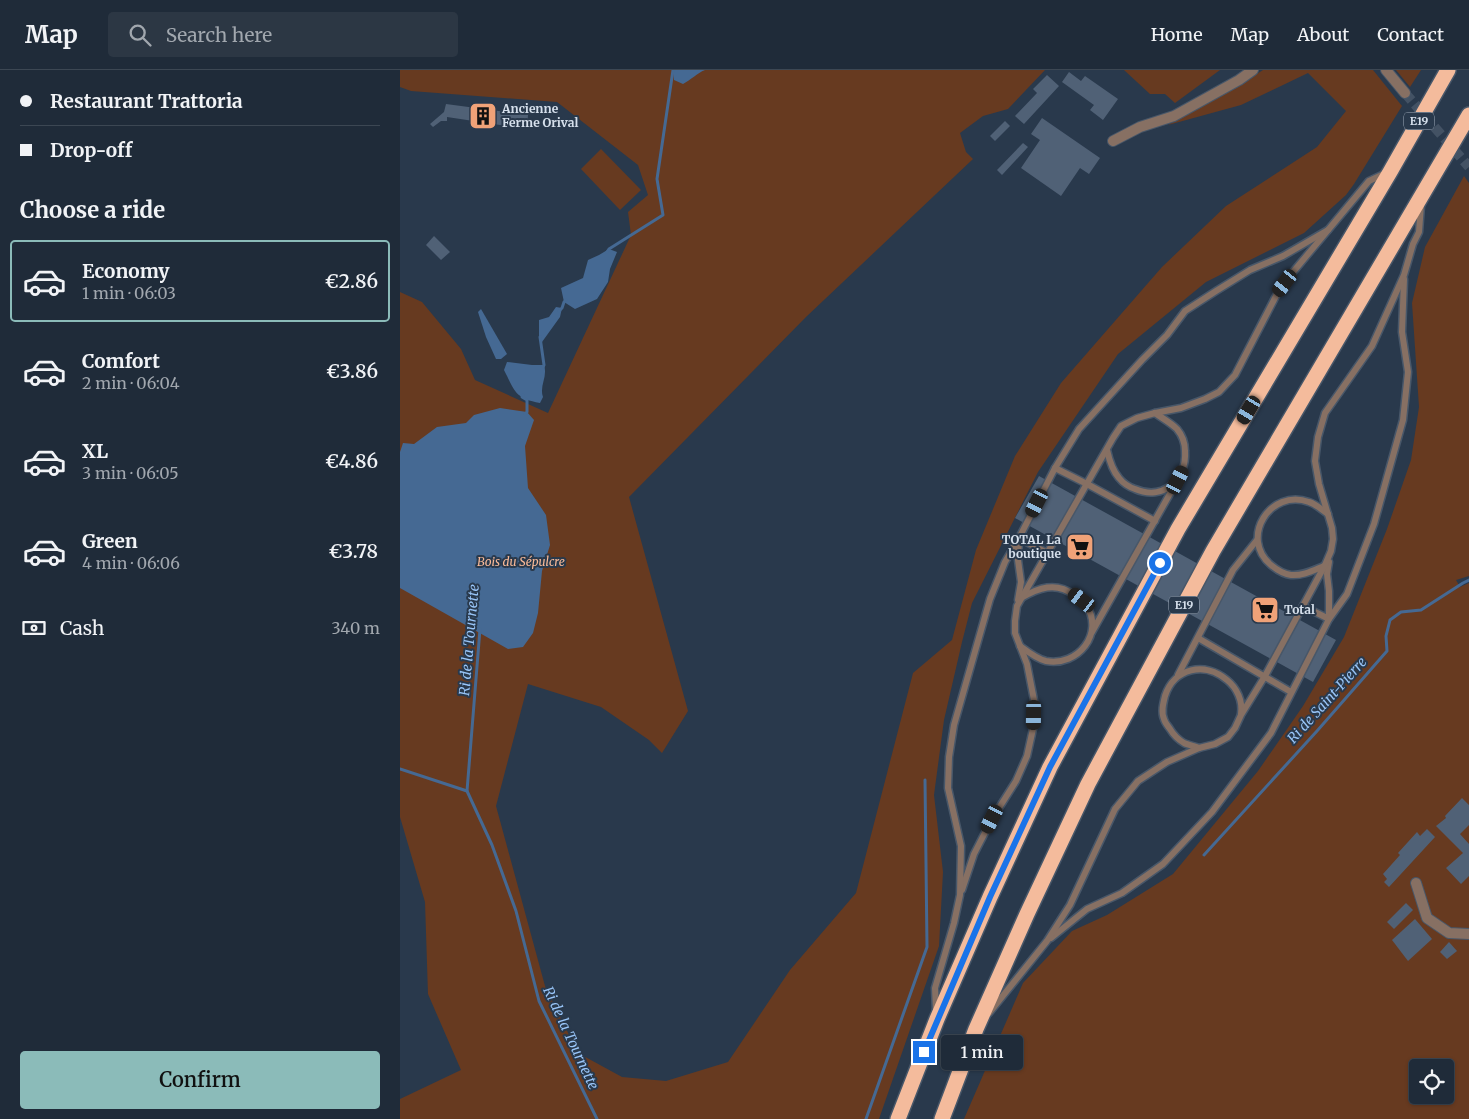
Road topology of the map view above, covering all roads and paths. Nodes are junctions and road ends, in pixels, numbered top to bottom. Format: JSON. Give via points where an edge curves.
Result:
{"nodes":[{"id":1,"x":1253,"y":70,"type":"edge"},
{"id":2,"x":1386,"y":70,"type":"edge"},
{"id":3,"x":1448,"y":70,"type":"edge"},
{"id":4,"x":1405,"y":94,"type":"tunnel mouth"},
{"id":5,"x":1469,"y":115,"type":"edge"},
{"id":6,"x":1113,"y":141,"type":"dead end"},
{"id":7,"x":1390,"y":172,"type":"junction"},
{"id":8,"x":1422,"y":197,"type":"junction"},
{"id":9,"x":1328,"y":230,"type":"junction"},
{"id":10,"x":1404,"y":275,"type":"junction"},
{"id":11,"x":1155,"y":413,"type":"junction"},
{"id":12,"x":1107,"y":450,"type":"junction"},
{"id":13,"x":1055,"y":468,"type":"junction"},
{"id":14,"x":1178,"y":480,"type":"junction"},
{"id":15,"x":1087,"y":484,"type":"junction"},
{"id":16,"x":1328,"y":514,"type":"junction"},
{"id":17,"x":1155,"y":521,"type":"junction"},
{"id":18,"x":1019,"y":538,"type":"junction"},
{"id":19,"x":1258,"y":540,"type":"junction"},
{"id":20,"x":1331,"y":551,"type":"junction"},
{"id":21,"x":1047,"y":553,"type":"junction"},
{"id":22,"x":1325,"y":565,"type":"junction"},
{"id":23,"x":1021,"y":599,"type":"junction"},
{"id":24,"x":1017,"y":606,"type":"junction"},
{"id":25,"x":1303,"y":606,"type":"junction"},
{"id":26,"x":1329,"y":619,"type":"junction"},
{"id":27,"x":1092,"y":633,"type":"junction"},
{"id":28,"x":1198,"y":638,"type":"junction"},
{"id":29,"x":1019,"y":645,"type":"junction"},
{"id":30,"x":1178,"y":675,"type":"junction"},
{"id":31,"x":1265,"y":676,"type":"junction"},
{"id":32,"x":1291,"y":692,"type":"junction"},
{"id":33,"x":1241,"y":716,"type":"junction"},
{"id":34,"x":1199,"y":748,"type":"junction"},
{"id":35,"x":1416,"y":883,"type":"dead end"},
{"id":36,"x":960,"y":895,"type":"junction"},
{"id":37,"x":1469,"y":934,"type":"edge"},
{"id":38,"x":1046,"y":941,"type":"junction"},
{"id":39,"x":937,"y":1019,"type":"junction"},
{"id":40,"x":976,"y":1029,"type":"junction"},
{"id":41,"x":898,"y":1119,"type":"edge"},
{"id":42,"x":942,"y":1119,"type":"edge"}],
"edges":[{"from":1,"to":6,"type":"street","via":[[1174,116],[1140,127]]},
{"from":2,"to":4,"type":"street"},
{"from":3,"to":7,"type":"highway","number":"E19"},
{"from":5,"to":8,"type":"highway","number":"E19"},
{"from":7,"to":9,"type":"lane","via":[[1369,181]]},
{"from":7,"to":39,"type":"highway","number":"E19","via":[[1178,530],[1050,767]]},
{"from":8,"to":10,"type":"lane","via":[[1419,232]]},
{"from":8,"to":40,"type":"highway","number":"E19","via":[[1180,611],[1088,784]]},
{"from":9,"to":11,"type":"lane","via":[[1277,294],[1235,375],[1220,392],[1182,408]]},
{"from":9,"to":13,"type":"lane","via":[[1250,270],[1186,311],[1079,429]]},
{"from":10,"to":16,"type":"lane","via":[[1372,346],[1325,413],[1316,461]]},
{"from":10,"to":26,"type":"lane","via":[[1402,332],[1408,372],[1403,420],[1357,572],[1347,594]]},
{"from":11,"to":12,"type":"lane","via":[[1121,426]]},
{"from":11,"to":14,"type":"lane","via":[[1177,430],[1184,443],[1184,467]]},
{"from":12,"to":14,"type":"lane","via":[[1113,469],[1128,487],[1151,493],[1164,490]]},
{"from":12,"to":15,"type":"lane"},
{"from":13,"to":15,"type":"lane"},
{"from":13,"to":18,"type":"lane"},
{"from":14,"to":17,"type":"lane"},
{"from":15,"to":17,"type":"lane"},
{"from":15,"to":21,"type":"lane"},
{"from":16,"to":19,"type":"lane","via":[[1310,502],[1284,500],[1262,518]]},
{"from":16,"to":20,"type":"lane","via":[[1333,538]]},
{"from":17,"to":27,"type":"lane"},
{"from":18,"to":21,"type":"lane"},
{"from":18,"to":24,"type":"lane","via":[[1021,582]]},
{"from":18,"to":36,"type":"lane","via":[[1004,562],[990,599],[954,725],[948,788],[961,846]]},
{"from":19,"to":22,"type":"lane","via":[[1265,560],[1278,571],[1302,574]]},
{"from":19,"to":28,"type":"lane","via":[[1233,570]]},
{"from":20,"to":22,"type":"lane"},
{"from":20,"to":26,"type":"lane","via":[[1327,574]]},
{"from":21,"to":23,"type":"lane"},
{"from":22,"to":25,"type":"lane"},
{"from":23,"to":24,"type":"lane"},
{"from":23,"to":27,"type":"lane","via":[[1044,587],[1071,592],[1086,604]]},
{"from":24,"to":29,"type":"lane","via":[[1014,620]]},
{"from":25,"to":26,"type":"lane"},
{"from":25,"to":31,"type":"lane"},
{"from":26,"to":32,"type":"lane"},
{"from":27,"to":29,"type":"lane","via":[[1087,645],[1076,656],[1059,662],[1045,661]]},
{"from":28,"to":30,"type":"lane"},
{"from":28,"to":31,"type":"lane"},
{"from":29,"to":36,"type":"lane","via":[[1027,664],[1034,700],[1033,730],[1027,756],[974,854]]},
{"from":30,"to":33,"type":"lane","via":[[1205,669],[1220,674],[1232,684],[1238,696]]},
{"from":30,"to":34,"type":"lane","via":[[1168,688],[1162,706],[1164,720],[1184,743]]},
{"from":31,"to":32,"type":"lane"},
{"from":31,"to":33,"type":"lane"},
{"from":32,"to":38,"type":"lane","via":[[1266,740],[1212,812],[1163,864],[1122,893],[1087,909]]},
{"from":33,"to":34,"type":"lane","via":[[1228,737]]},
{"from":34,"to":38,"type":"lane","via":[[1167,762],[1138,781],[1115,809],[1070,906]]},
{"from":35,"to":37,"type":"street","via":[[1427,918],[1449,933]]},
{"from":36,"to":39,"type":"lane","via":[[935,988]]},
{"from":38,"to":40,"type":"lane"},
{"from":39,"to":41,"type":"highway","number":"E19"},
{"from":40,"to":42,"type":"highway","number":"E19"}]}
